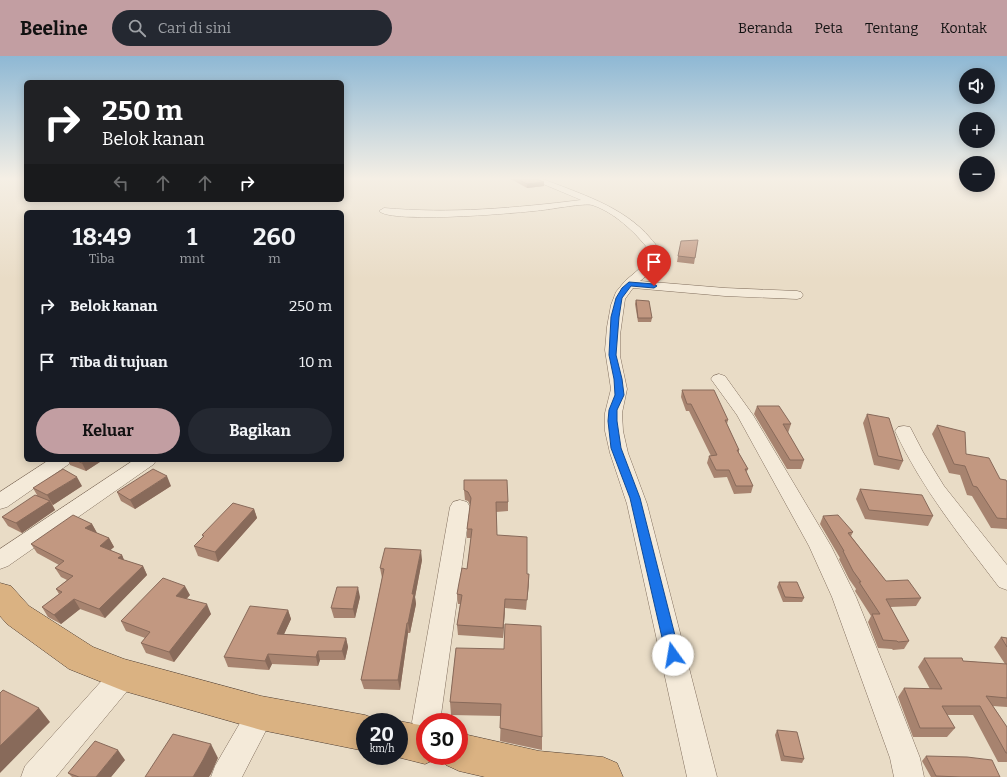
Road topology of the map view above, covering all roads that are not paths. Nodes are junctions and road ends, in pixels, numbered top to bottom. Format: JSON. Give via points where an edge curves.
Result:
{"nodes":[{"id":1,"x":393,"y":212,"type":"edge"},
{"id":2,"x":479,"y":212,"type":"edge"},
{"id":3,"x":611,"y":212,"type":"edge"},
{"id":4,"x":629,"y":284,"type":"junction"},
{"id":5,"x":797,"y":295,"type":"dead end"},
{"id":6,"x":719,"y":379,"type":"dead end"},
{"id":7,"x":904,"y":431,"type":"dead end"},
{"id":8,"x":59,"y":462,"type":"edge"},
{"id":9,"x":144,"y":462,"type":"edge"},
{"id":10,"x":0,"y":502,"type":"edge"},
{"id":11,"x":460,"y":507,"type":"dead end"},
{"id":12,"x":0,"y":560,"type":"edge"},
{"id":13,"x":1007,"y":581,"type":"edge"},
{"id":14,"x":0,"y":595,"type":"edge"},
{"id":15,"x":124,"y":675,"type":"junction"},
{"id":16,"x":261,"y":713,"type":"junction"},
{"id":17,"x":423,"y":713,"type":"edge"},
{"id":18,"x":356,"y":731,"type":"edge"},
{"id":19,"x":468,"y":754,"type":"edge"},
{"id":20,"x":36,"y":777,"type":"edge"},
{"id":21,"x":226,"y":777,"type":"edge"},
{"id":22,"x":603,"y":777,"type":"edge"},
{"id":23,"x":702,"y":777,"type":"edge"},
{"id":24,"x":909,"y":777,"type":"edge"}],
"edges":[{"from":1,"to":2,"type":"street","via":[[426,214]]},
{"from":3,"to":4,"type":"street","via":[[634,228],[654,250],[650,266]]},
{"from":4,"to":5,"type":"street"},
{"from":4,"to":23,"type":"street","via":[[619,298],[615,317],[612,355],[619,395],[612,421],[616,448],[635,498]]},
{"from":6,"to":24,"type":"street","via":[[745,415],[820,546],[844,597],[877,681],[905,758]]},
{"from":7,"to":13,"type":"street","via":[[922,467],[941,496]]},
{"from":8,"to":10,"type":"street"},
{"from":9,"to":12,"type":"street"},
{"from":11,"to":17,"type":"street"},
{"from":14,"to":15,"type":"highway","via":[[18,615],[81,658]]},
{"from":15,"to":16,"type":"highway"},
{"from":15,"to":20,"type":"street"},
{"from":16,"to":18,"type":"highway"},
{"from":16,"to":21,"type":"street"},
{"from":19,"to":22,"type":"highway","via":[[540,770]]}]}
